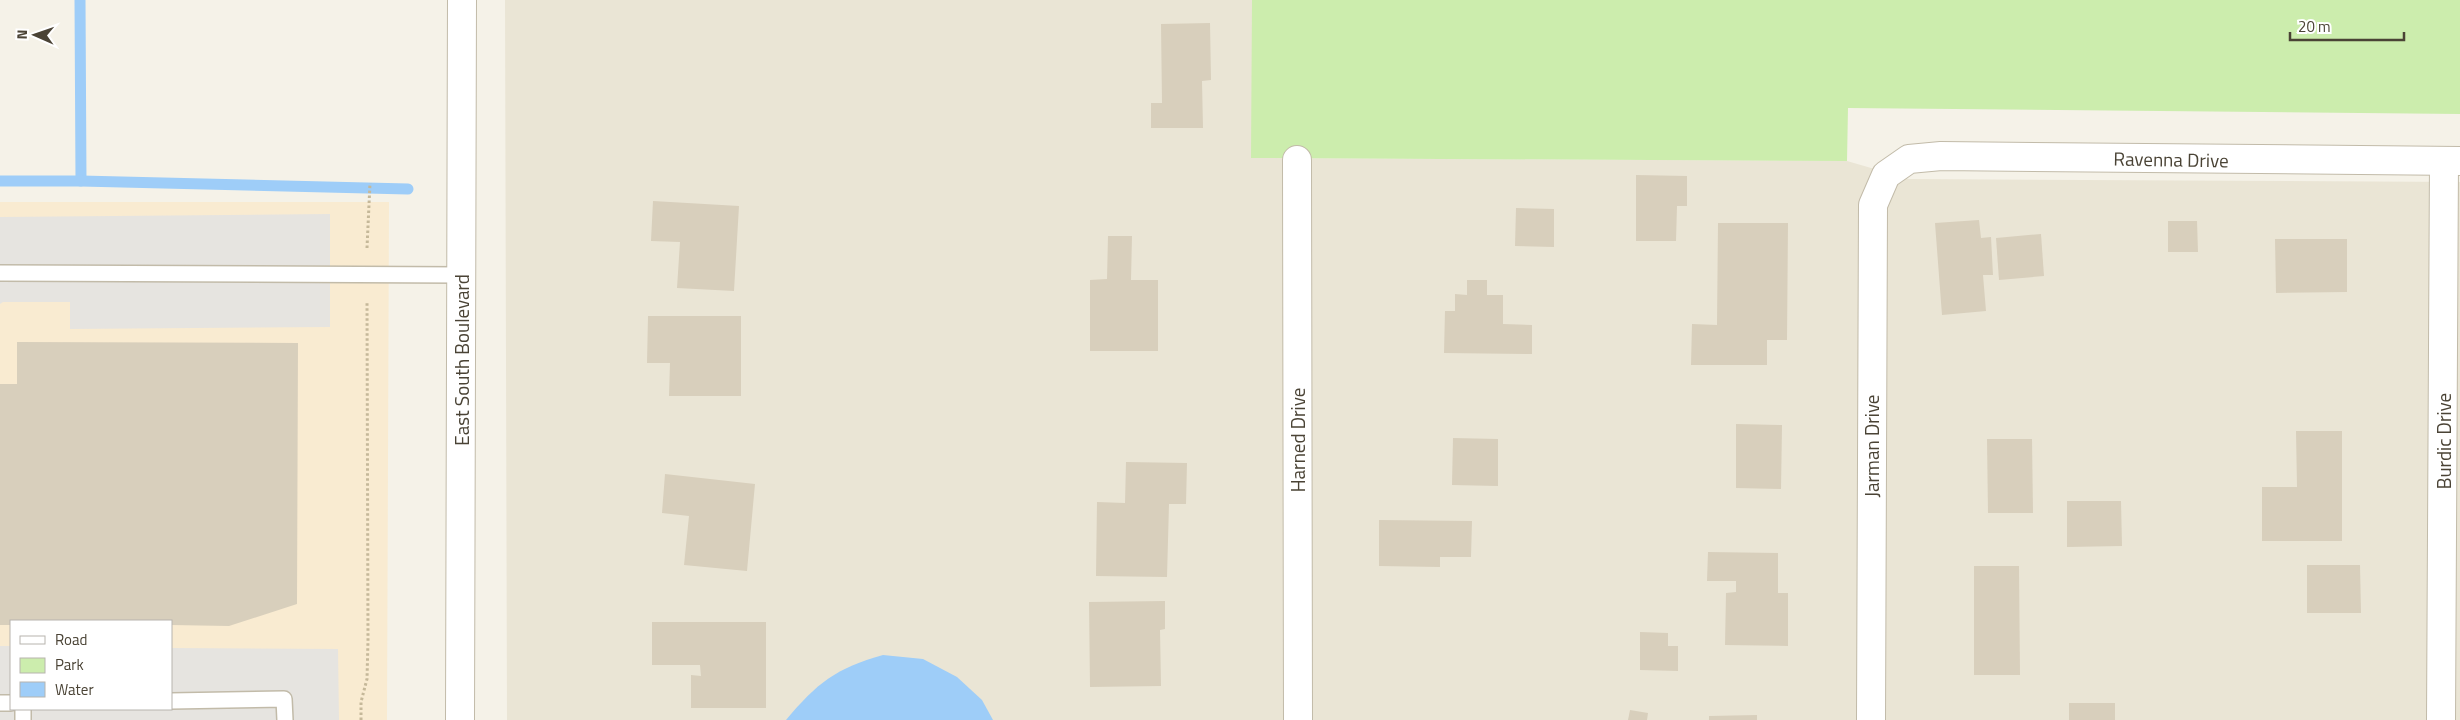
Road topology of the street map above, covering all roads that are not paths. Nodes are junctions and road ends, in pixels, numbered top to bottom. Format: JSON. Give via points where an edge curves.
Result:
{"nodes":[{"id":1,"x":462,"y":0,"type":"edge"},
{"id":2,"x":1297,"y":160,"type":"dead end"},
{"id":3,"x":2452,"y":161,"type":"edge"},
{"id":4,"x":1886,"y":174,"type":"joint"},
{"id":5,"x":0,"y":273,"type":"edge"},
{"id":6,"x":461,"y":275,"type":"junction"},
{"id":7,"x":172,"y":701,"type":"edge"},
{"id":8,"x":285,"y":720,"type":"edge"},
{"id":9,"x":460,"y":720,"type":"edge"},
{"id":10,"x":1298,"y":720,"type":"edge"},
{"id":11,"x":1871,"y":720,"type":"edge"},
{"id":12,"x":2441,"y":720,"type":"edge"}],
"edges":[{"from":1,"to":6,"type":"street","name":"East South Boulevard"},
{"from":2,"to":10,"type":"street","name":"Harned Drive"},
{"from":3,"to":4,"type":"street","name":"Ravenna Drive","via":[[1941,156],[1909,160]]},
{"from":3,"to":12,"type":"street","name":"Burdic Drive"},
{"from":4,"to":11,"type":"street","name":"Jarman Drive","via":[[1873,205]]},
{"from":5,"to":6,"type":"lane"},
{"from":6,"to":9,"type":"street","name":"East South Boulevard"},
{"from":7,"to":8,"type":"lane","via":[[284,699]]}]}
